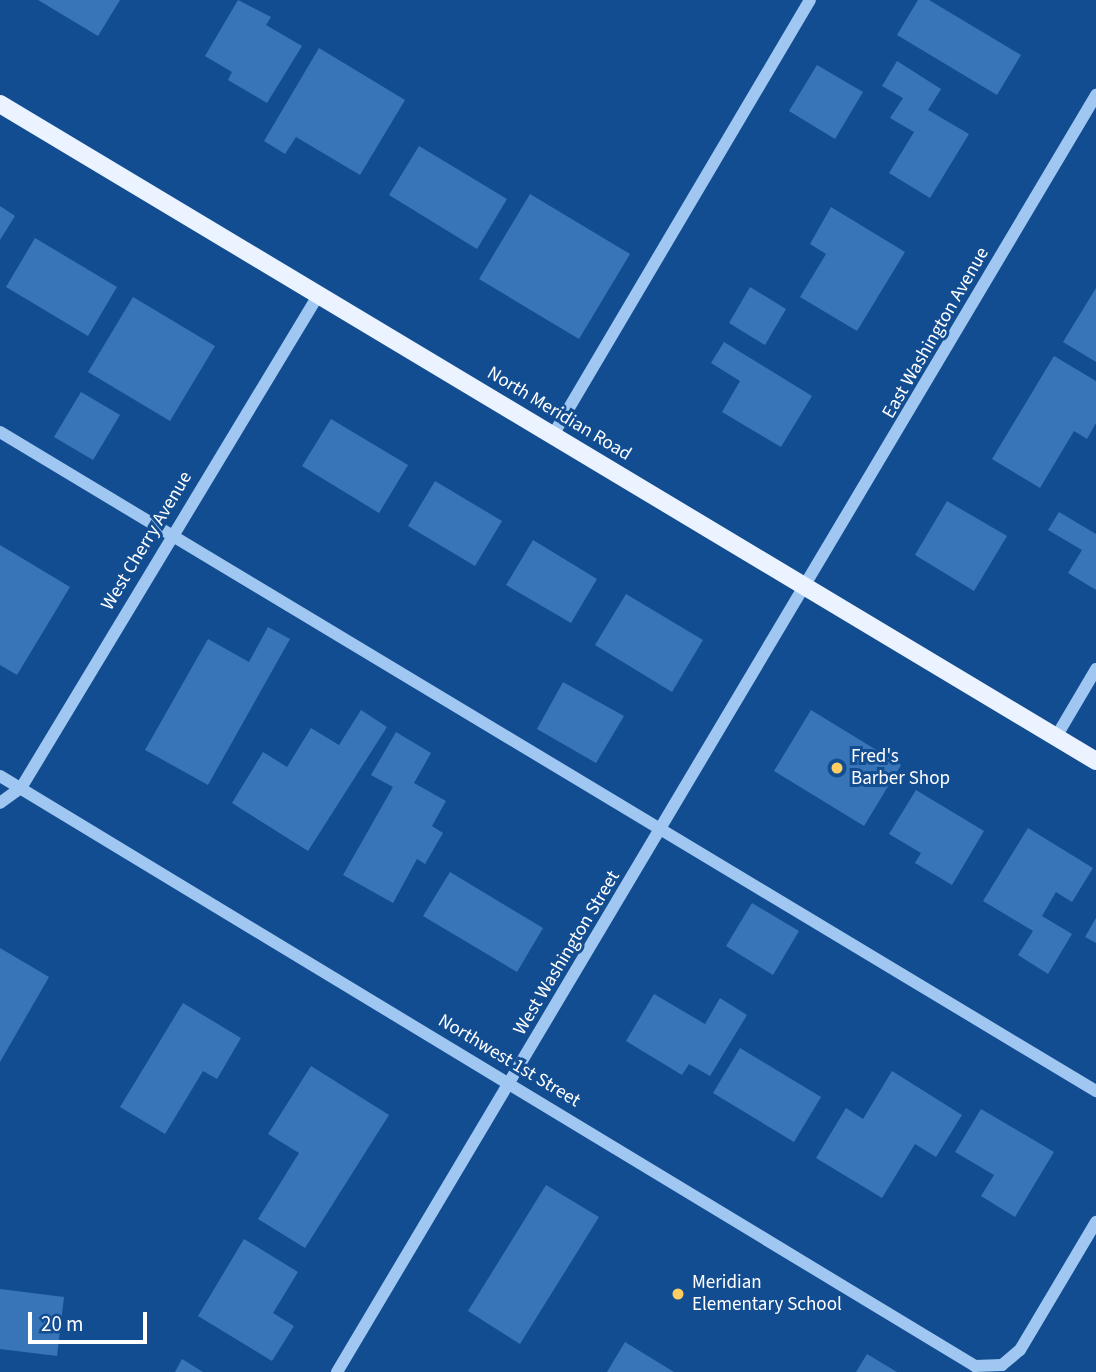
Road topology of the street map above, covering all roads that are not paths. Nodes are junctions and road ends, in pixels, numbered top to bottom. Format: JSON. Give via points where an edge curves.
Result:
{"nodes":[{"id":1,"x":810,"y":0,"type":"edge"},
{"id":2,"x":1096,"y":95,"type":"edge"},
{"id":3,"x":0,"y":104,"type":"edge"},
{"id":4,"x":319,"y":294,"type":"junction"},
{"id":5,"x":0,"y":432,"type":"edge"},
{"id":6,"x":553,"y":435,"type":"junction"},
{"id":7,"x":173,"y":535,"type":"junction"},
{"id":8,"x":808,"y":589,"type":"junction"},
{"id":9,"x":1096,"y":669,"type":"edge"},
{"id":10,"x":1056,"y":737,"type":"junction"},
{"id":11,"x":1096,"y":761,"type":"edge"},
{"id":12,"x":0,"y":776,"type":"edge"},
{"id":13,"x":21,"y":788,"type":"junction"},
{"id":14,"x":0,"y":803,"type":"edge"},
{"id":15,"x":663,"y":831,"type":"junction"},
{"id":16,"x":510,"y":1085,"type":"junction"},
{"id":17,"x":1096,"y":1091,"type":"edge"},
{"id":18,"x":1096,"y":1222,"type":"edge"},
{"id":19,"x":337,"y":1372,"type":"edge"}],
"edges":[{"from":1,"to":6,"type":"street"},
{"from":2,"to":8,"type":"street","name":"East Washington Avenue"},
{"from":3,"to":4,"type":"main road","name":"North Meridian Road"},
{"from":4,"to":6,"type":"main road","name":"North Meridian Road"},
{"from":4,"to":7,"type":"street","name":"West Cherry Avenue"},
{"from":5,"to":7,"type":"street"},
{"from":6,"to":8,"type":"main road","name":"North Meridian Road"},
{"from":7,"to":13,"type":"street","name":"West Cherry Avenue"},
{"from":7,"to":15,"type":"street"},
{"from":8,"to":10,"type":"main road","name":"North Meridian Road"},
{"from":8,"to":15,"type":"street","name":"West Washington Street"},
{"from":9,"to":10,"type":"street"},
{"from":10,"to":11,"type":"main road","name":"North Meridian Road"},
{"from":12,"to":13,"type":"street","name":"Northwest 1st Street"},
{"from":13,"to":14,"type":"street","name":"West Cherry Avenue"},
{"from":13,"to":16,"type":"street","name":"Northwest 1st Street"},
{"from":15,"to":16,"type":"street","name":"West Washington Street"},
{"from":15,"to":17,"type":"street"},
{"from":16,"to":18,"type":"street","name":"Northwest 1st Street","via":[[975,1366],[1002,1365],[1020,1350]]},
{"from":16,"to":19,"type":"street","name":"West Washington Street"}]}
